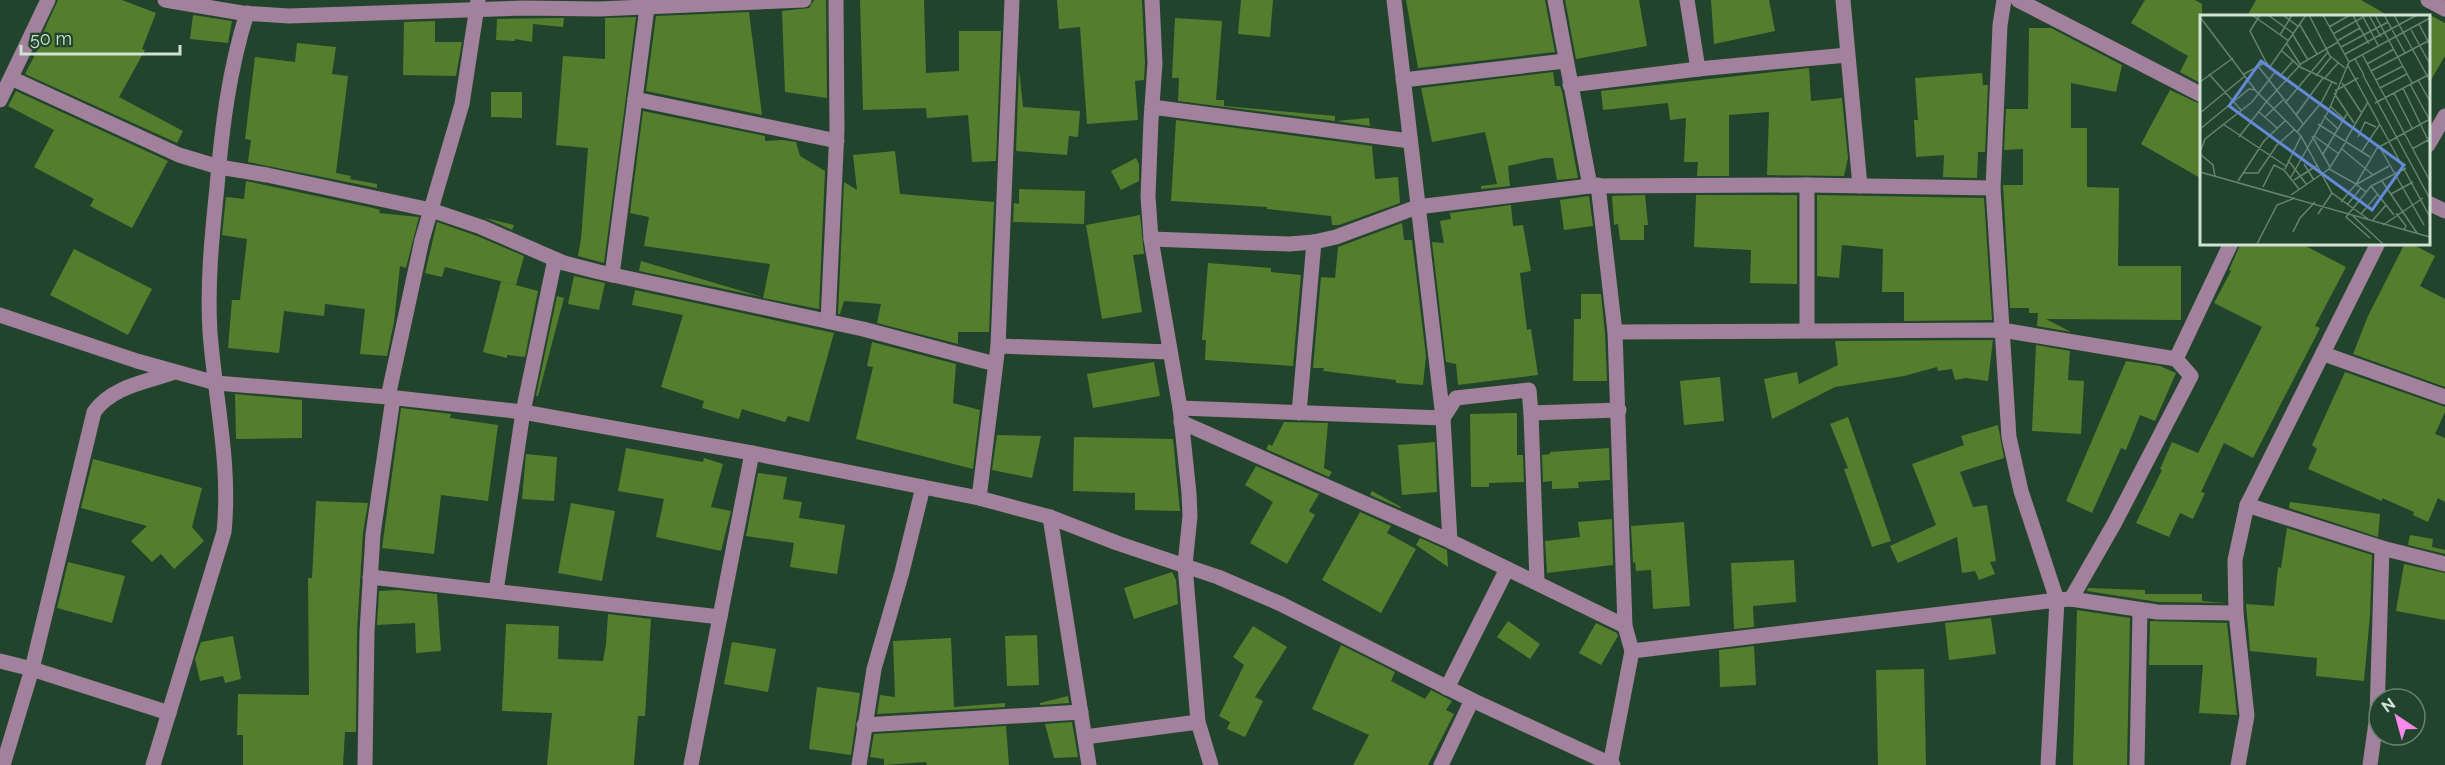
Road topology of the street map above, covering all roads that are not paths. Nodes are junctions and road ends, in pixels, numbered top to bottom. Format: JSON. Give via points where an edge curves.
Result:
{"nodes":[{"id":1,"x":48,"y":0,"type":"edge"},
{"id":2,"x":165,"y":0,"type":"edge"},
{"id":3,"x":804,"y":0,"type":"edge"},
{"id":4,"x":837,"y":0,"type":"edge"},
{"id":5,"x":1012,"y":0,"type":"edge"},
{"id":6,"x":1152,"y":0,"type":"edge"},
{"id":7,"x":1394,"y":0,"type":"edge"},
{"id":8,"x":1555,"y":0,"type":"edge"},
{"id":9,"x":1687,"y":0,"type":"edge"},
{"id":10,"x":1843,"y":0,"type":"edge"},
{"id":11,"x":2004,"y":0,"type":"edge"},
{"id":12,"x":2018,"y":0,"type":"edge"},
{"id":13,"x":2428,"y":0,"type":"edge"},
{"id":14,"x":648,"y":4,"type":"edge"},
{"id":15,"x":478,"y":5,"type":"edge"},
{"id":16,"x":328,"y":7,"type":"edge"},
{"id":17,"x":2445,"y":9,"type":"edge"},
{"id":18,"x":247,"y":13,"type":"junction"},
{"id":19,"x":1847,"y":55,"type":"junction"},
{"id":20,"x":1565,"y":61,"type":"junction"},
{"id":21,"x":1698,"y":69,"type":"junction"},
{"id":22,"x":11,"y":78,"type":"junction"},
{"id":23,"x":1403,"y":80,"type":"junction"},
{"id":24,"x":1570,"y":85,"type":"junction"},
{"id":25,"x":2200,"y":93,"type":"edge"},
{"id":26,"x":635,"y":99,"type":"junction"},
{"id":27,"x":0,"y":100,"type":"edge"},
{"id":28,"x":1152,"y":107,"type":"junction"},
{"id":29,"x":2445,"y":116,"type":"edge"},
{"id":30,"x":837,"y":141,"type":"junction"},
{"id":31,"x":1410,"y":141,"type":"junction"},
{"id":32,"x":2430,"y":142,"type":"edge"},
{"id":33,"x":219,"y":167,"type":"junction"},
{"id":34,"x":1594,"y":185,"type":"junction"},
{"id":35,"x":1807,"y":185,"type":"junction"},
{"id":36,"x":1860,"y":186,"type":"junction"},
{"id":37,"x":1993,"y":188,"type":"junction"},
{"id":38,"x":2430,"y":204,"type":"edge"},
{"id":39,"x":1418,"y":207,"type":"junction"},
{"id":40,"x":431,"y":210,"type":"junction"},
{"id":41,"x":2445,"y":211,"type":"edge"},
{"id":42,"x":1151,"y":239,"type":"junction"},
{"id":43,"x":1314,"y":242,"type":"junction"},
{"id":44,"x":2231,"y":244,"type":"edge"},
{"id":45,"x":2378,"y":244,"type":"edge"},
{"id":46,"x":555,"y":259,"type":"junction"},
{"id":47,"x":612,"y":275,"type":"junction"},
{"id":48,"x":0,"y":315,"type":"edge"},
{"id":49,"x":828,"y":321,"type":"junction"},
{"id":50,"x":1808,"y":330,"type":"junction"},
{"id":51,"x":2002,"y":330,"type":"junction"},
{"id":52,"x":1615,"y":332,"type":"junction"},
{"id":53,"x":998,"y":346,"type":"junction"},
{"id":54,"x":1170,"y":352,"type":"junction"},
{"id":55,"x":2324,"y":354,"type":"junction"},
{"id":56,"x":2176,"y":359,"type":"junction"},
{"id":57,"x":995,"y":364,"type":"junction"},
{"id":58,"x":175,"y":372,"type":"junction"},
{"id":59,"x":216,"y":383,"type":"junction"},
{"id":60,"x":390,"y":398,"type":"junction"},
{"id":61,"x":2445,"y":398,"type":"edge"},
{"id":62,"x":1619,"y":410,"type":"junction"},
{"id":63,"x":523,"y":412,"type":"junction"},
{"id":64,"x":1299,"y":413,"type":"junction"},
{"id":65,"x":1531,"y":413,"type":"junction"},
{"id":66,"x":1181,"y":415,"type":"junction"},
{"id":67,"x":1443,"y":418,"type":"junction"},
{"id":68,"x":752,"y":453,"type":"junction"},
{"id":69,"x":923,"y":486,"type":"junction"},
{"id":70,"x":979,"y":498,"type":"junction"},
{"id":71,"x":2247,"y":505,"type":"junction"},
{"id":72,"x":1050,"y":517,"type":"junction"},
{"id":73,"x":1450,"y":541,"type":"junction"},
{"id":74,"x":2382,"y":548,"type":"junction"},
{"id":75,"x":2445,"y":564,"type":"edge"},
{"id":76,"x":1185,"y":565,"type":"junction"},
{"id":77,"x":1507,"y":569,"type":"junction"},
{"id":78,"x":370,"y":578,"type":"junction"},
{"id":79,"x":1537,"y":582,"type":"junction"},
{"id":80,"x":496,"y":591,"type":"junction"},
{"id":81,"x":2064,"y":600,"type":"junction"},
{"id":82,"x":2140,"y":610,"type":"junction"},
{"id":83,"x":2236,"y":613,"type":"junction"},
{"id":84,"x":720,"y":617,"type":"junction"},
{"id":85,"x":1625,"y":626,"type":"junction"},
{"id":86,"x":1632,"y":651,"type":"junction"},
{"id":87,"x":0,"y":661,"type":"edge"},
{"id":88,"x":32,"y":669,"type":"junction"},
{"id":89,"x":1447,"y":687,"type":"junction"},
{"id":90,"x":1472,"y":700,"type":"junction"},
{"id":91,"x":1081,"y":712,"type":"junction"},
{"id":92,"x":169,"y":713,"type":"junction"},
{"id":93,"x":1198,"y":722,"type":"junction"},
{"id":94,"x":864,"y":725,"type":"junction"},
{"id":95,"x":1085,"y":737,"type":"junction"},
{"id":96,"x":1611,"y":764,"type":"edge"},
{"id":97,"x":3,"y":765,"type":"edge"},
{"id":98,"x":153,"y":765,"type":"edge"},
{"id":99,"x":365,"y":765,"type":"edge"},
{"id":100,"x":692,"y":765,"type":"edge"},
{"id":101,"x":859,"y":765,"type":"edge"},
{"id":102,"x":1089,"y":765,"type":"edge"},
{"id":103,"x":1211,"y":765,"type":"edge"},
{"id":104,"x":1441,"y":765,"type":"edge"},
{"id":105,"x":2048,"y":765,"type":"edge"},
{"id":106,"x":2137,"y":765,"type":"edge"},
{"id":107,"x":2238,"y":765,"type":"edge"},
{"id":108,"x":2370,"y":765,"type":"edge"}],
"edges":[{"from":1,"to":22,"type":"street"},
{"from":2,"to":18,"type":"street"},
{"from":3,"to":14,"type":"street"},
{"from":4,"to":30,"type":"street"},
{"from":5,"to":53,"type":"street"},
{"from":6,"to":28,"type":"street"},
{"from":7,"to":23,"type":"street"},
{"from":8,"to":20,"type":"street"},
{"from":9,"to":21,"type":"street"},
{"from":10,"to":19,"type":"street"},
{"from":11,"to":37,"type":"street"},
{"from":12,"to":25,"type":"street"},
{"from":13,"to":17,"type":"street"},
{"from":14,"to":15,"type":"street"},
{"from":14,"to":26,"type":"street"},
{"from":15,"to":16,"type":"street"},
{"from":15,"to":40,"type":"street","via":[[462,104]]},
{"from":16,"to":18,"type":"street","via":[[290,16]]},
{"from":18,"to":33,"type":"street","via":[[231,68]]},
{"from":19,"to":21,"type":"street"},
{"from":19,"to":36,"type":"street"},
{"from":20,"to":23,"type":"street"},
{"from":20,"to":24,"type":"street"},
{"from":21,"to":24,"type":"street"},
{"from":22,"to":27,"type":"street"},
{"from":22,"to":33,"type":"street","via":[[171,151]]},
{"from":23,"to":31,"type":"street"},
{"from":24,"to":34,"type":"street"},
{"from":26,"to":30,"type":"street"},
{"from":26,"to":47,"type":"street"},
{"from":28,"to":31,"type":"street"},
{"from":28,"to":42,"type":"street","via":[[1148,196]]},
{"from":29,"to":32,"type":"street"},
{"from":30,"to":49,"type":"street"},
{"from":31,"to":39,"type":"street"},
{"from":33,"to":40,"type":"street"},
{"from":33,"to":59,"type":"street","via":[[208,300]]},
{"from":34,"to":35,"type":"street"},
{"from":34,"to":39,"type":"street"},
{"from":34,"to":52,"type":"street"},
{"from":35,"to":36,"type":"street"},
{"from":35,"to":50,"type":"street"},
{"from":36,"to":37,"type":"street"},
{"from":37,"to":51,"type":"street"},
{"from":38,"to":41,"type":"street"},
{"from":39,"to":43,"type":"street"},
{"from":39,"to":67,"type":"street"},
{"from":40,"to":46,"type":"street"},
{"from":40,"to":60,"type":"street","via":[[410,290]]},
{"from":42,"to":43,"type":"street"},
{"from":42,"to":54,"type":"street"},
{"from":43,"to":64,"type":"street"},
{"from":44,"to":56,"type":"street"},
{"from":45,"to":55,"type":"street"},
{"from":46,"to":47,"type":"street"},
{"from":46,"to":63,"type":"street"},
{"from":47,"to":49,"type":"street"},
{"from":48,"to":58,"type":"street"},
{"from":49,"to":57,"type":"street"},
{"from":50,"to":51,"type":"street"},
{"from":50,"to":52,"type":"street"},
{"from":51,"to":56,"type":"street"},
{"from":51,"to":81,"type":"street","via":[[2009,437],[2021,491]]},
{"from":52,"to":62,"type":"street"},
{"from":53,"to":54,"type":"street"},
{"from":53,"to":57,"type":"street"},
{"from":54,"to":66,"type":"street"},
{"from":55,"to":61,"type":"street"},
{"from":55,"to":71,"type":"street"},
{"from":56,"to":81,"type":"street","via":[[2191,376],[2114,524]]},
{"from":57,"to":70,"type":"street"},
{"from":58,"to":59,"type":"street"},
{"from":58,"to":88,"type":"street","via":[[111,394],[94,412]]},
{"from":59,"to":60,"type":"street"},
{"from":59,"to":92,"type":"street","via":[[224,446],[224,532]]},
{"from":60,"to":63,"type":"street"},
{"from":60,"to":78,"type":"street"},
{"from":62,"to":65,"type":"street"},
{"from":62,"to":85,"type":"street"},
{"from":63,"to":68,"type":"street"},
{"from":63,"to":80,"type":"street"},
{"from":64,"to":66,"type":"street"},
{"from":64,"to":67,"type":"street"},
{"from":65,"to":67,"type":"street","via":[[1528,390],[1456,398]]},
{"from":65,"to":79,"type":"street"},
{"from":66,"to":73,"type":"street"},
{"from":66,"to":76,"type":"street","via":[[1190,516]]},
{"from":67,"to":73,"type":"street"},
{"from":68,"to":69,"type":"street"},
{"from":68,"to":84,"type":"street"},
{"from":69,"to":70,"type":"street"},
{"from":69,"to":94,"type":"street","via":[[874,669]]},
{"from":70,"to":72,"type":"street"},
{"from":71,"to":74,"type":"street"},
{"from":71,"to":83,"type":"street","via":[[2235,560]]},
{"from":72,"to":76,"type":"street"},
{"from":72,"to":91,"type":"street"},
{"from":73,"to":77,"type":"street"},
{"from":74,"to":75,"type":"street"},
{"from":74,"to":108,"type":"street","via":[[2377,715]]},
{"from":76,"to":89,"type":"street","via":[[1281,604]]},
{"from":76,"to":93,"type":"street"},
{"from":77,"to":79,"type":"street"},
{"from":77,"to":89,"type":"street"},
{"from":78,"to":80,"type":"street"},
{"from":78,"to":99,"type":"street"},
{"from":79,"to":85,"type":"street"},
{"from":80,"to":84,"type":"street"},
{"from":81,"to":82,"type":"street"},
{"from":81,"to":86,"type":"street"},
{"from":81,"to":105,"type":"street"},
{"from":82,"to":83,"type":"street"},
{"from":82,"to":106,"type":"street"},
{"from":83,"to":107,"type":"street","via":[[2247,716]]},
{"from":84,"to":100,"type":"street"},
{"from":85,"to":86,"type":"street"},
{"from":86,"to":96,"type":"street"},
{"from":87,"to":88,"type":"street"},
{"from":88,"to":92,"type":"street"},
{"from":88,"to":97,"type":"street"},
{"from":89,"to":90,"type":"street"},
{"from":90,"to":96,"type":"street"},
{"from":90,"to":104,"type":"street"},
{"from":91,"to":94,"type":"street"},
{"from":91,"to":95,"type":"street"},
{"from":92,"to":98,"type":"street"},
{"from":93,"to":95,"type":"street"},
{"from":93,"to":103,"type":"street"},
{"from":94,"to":101,"type":"street"},
{"from":95,"to":102,"type":"street"}]}
